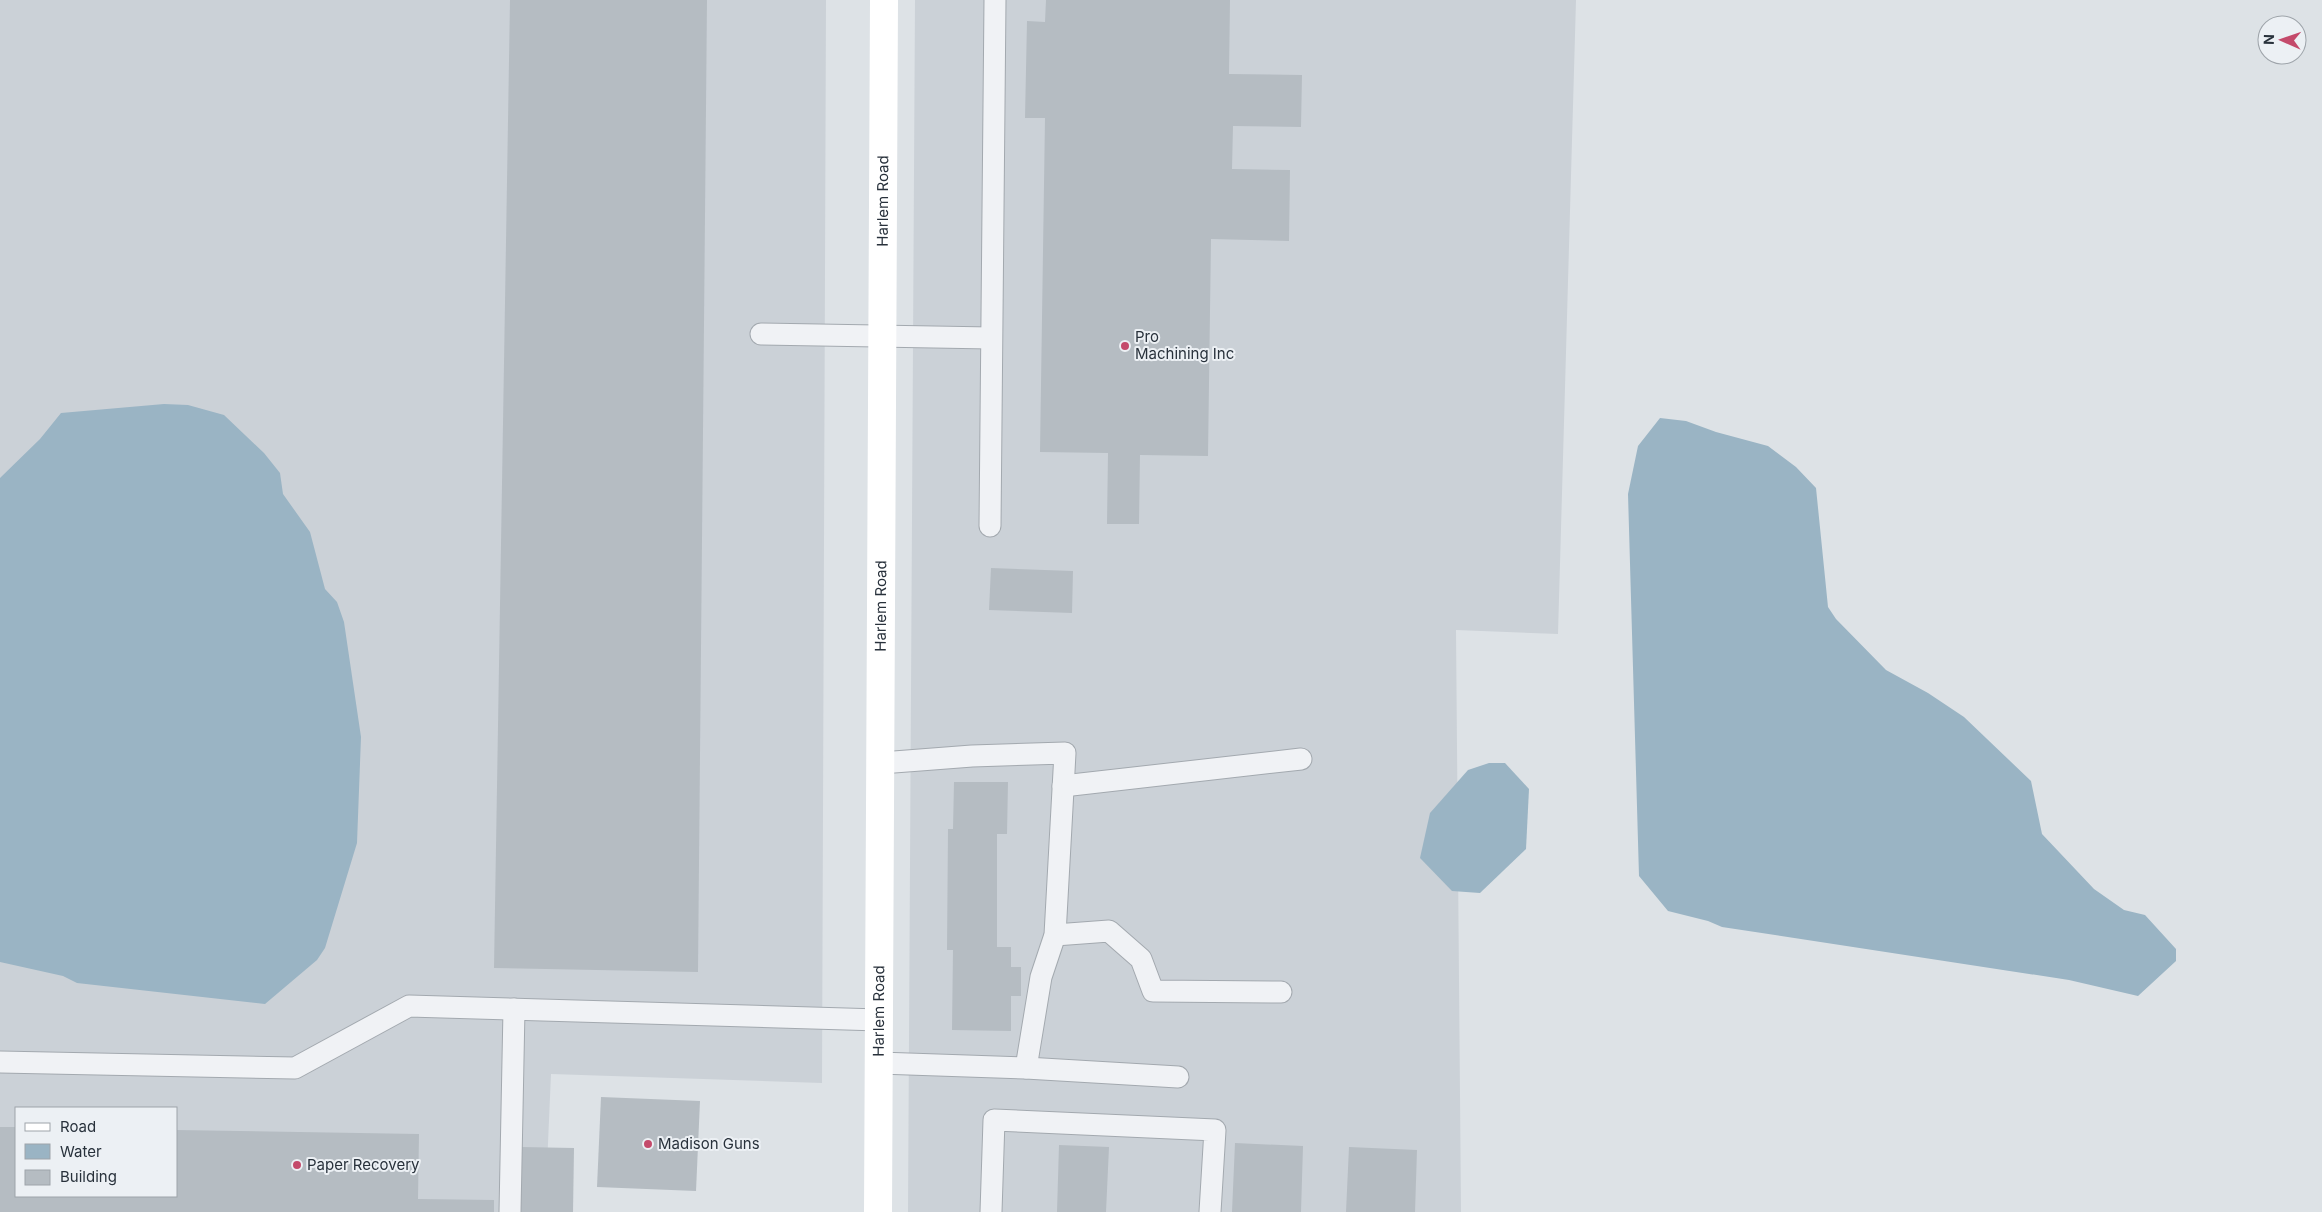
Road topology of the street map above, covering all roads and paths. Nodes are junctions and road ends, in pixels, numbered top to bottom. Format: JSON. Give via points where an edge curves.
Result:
{"nodes":[{"id":1,"x":884,"y":0,"type":"edge"},
{"id":2,"x":995,"y":0,"type":"edge"},
{"id":3,"x":761,"y":334,"type":"dead end"},
{"id":4,"x":882,"y":337,"type":"junction"},
{"id":5,"x":991,"y":338,"type":"junction"},
{"id":6,"x":990,"y":526,"type":"dead end"},
{"id":7,"x":1301,"y":759,"type":"dead end"},
{"id":8,"x":881,"y":763,"type":"junction"},
{"id":9,"x":1064,"y":786,"type":"junction"},
{"id":10,"x":1055,"y":935,"type":"junction"},
{"id":11,"x":1281,"y":992,"type":"dead end"},
{"id":12,"x":514,"y":1009,"type":"junction"},
{"id":13,"x":879,"y":1020,"type":"junction"},
{"id":14,"x":0,"y":1062,"type":"edge"},
{"id":15,"x":879,"y":1063,"type":"junction"},
{"id":16,"x":1026,"y":1068,"type":"junction"},
{"id":17,"x":1178,"y":1076,"type":"dead end"},
{"id":18,"x":510,"y":1212,"type":"edge"},
{"id":19,"x":878,"y":1212,"type":"edge"},
{"id":20,"x":991,"y":1212,"type":"edge"},
{"id":21,"x":1210,"y":1212,"type":"edge"}],
"edges":[{"from":1,"to":4,"type":"main road","name":"Harlem Road"},
{"from":2,"to":5,"type":"lane"},
{"from":3,"to":4,"type":"lane"},
{"from":4,"to":5,"type":"lane"},
{"from":4,"to":8,"type":"main road","name":"Harlem Road"},
{"from":5,"to":6,"type":"lane"},
{"from":7,"to":9,"type":"lane"},
{"from":8,"to":9,"type":"lane","via":[[972,756],[1065,754]]},
{"from":8,"to":13,"type":"main road","name":"Harlem Road"},
{"from":9,"to":10,"type":"lane"},
{"from":10,"to":11,"type":"lane","via":[[1109,931],[1141,959],[1153,992]]},
{"from":10,"to":16,"type":"lane","via":[[1041,977]]},
{"from":12,"to":13,"type":"lane"},
{"from":12,"to":14,"type":"lane","via":[[409,1006],[295,1068]]},
{"from":12,"to":18,"type":"lane"},
{"from":13,"to":15,"type":"main road","name":"Harlem Road"},
{"from":15,"to":16,"type":"lane"},
{"from":15,"to":19,"type":"main road","name":"Harlem Road"},
{"from":16,"to":17,"type":"lane"},
{"from":20,"to":21,"type":"lane","via":[[994,1120],[1216,1130]]}]}
